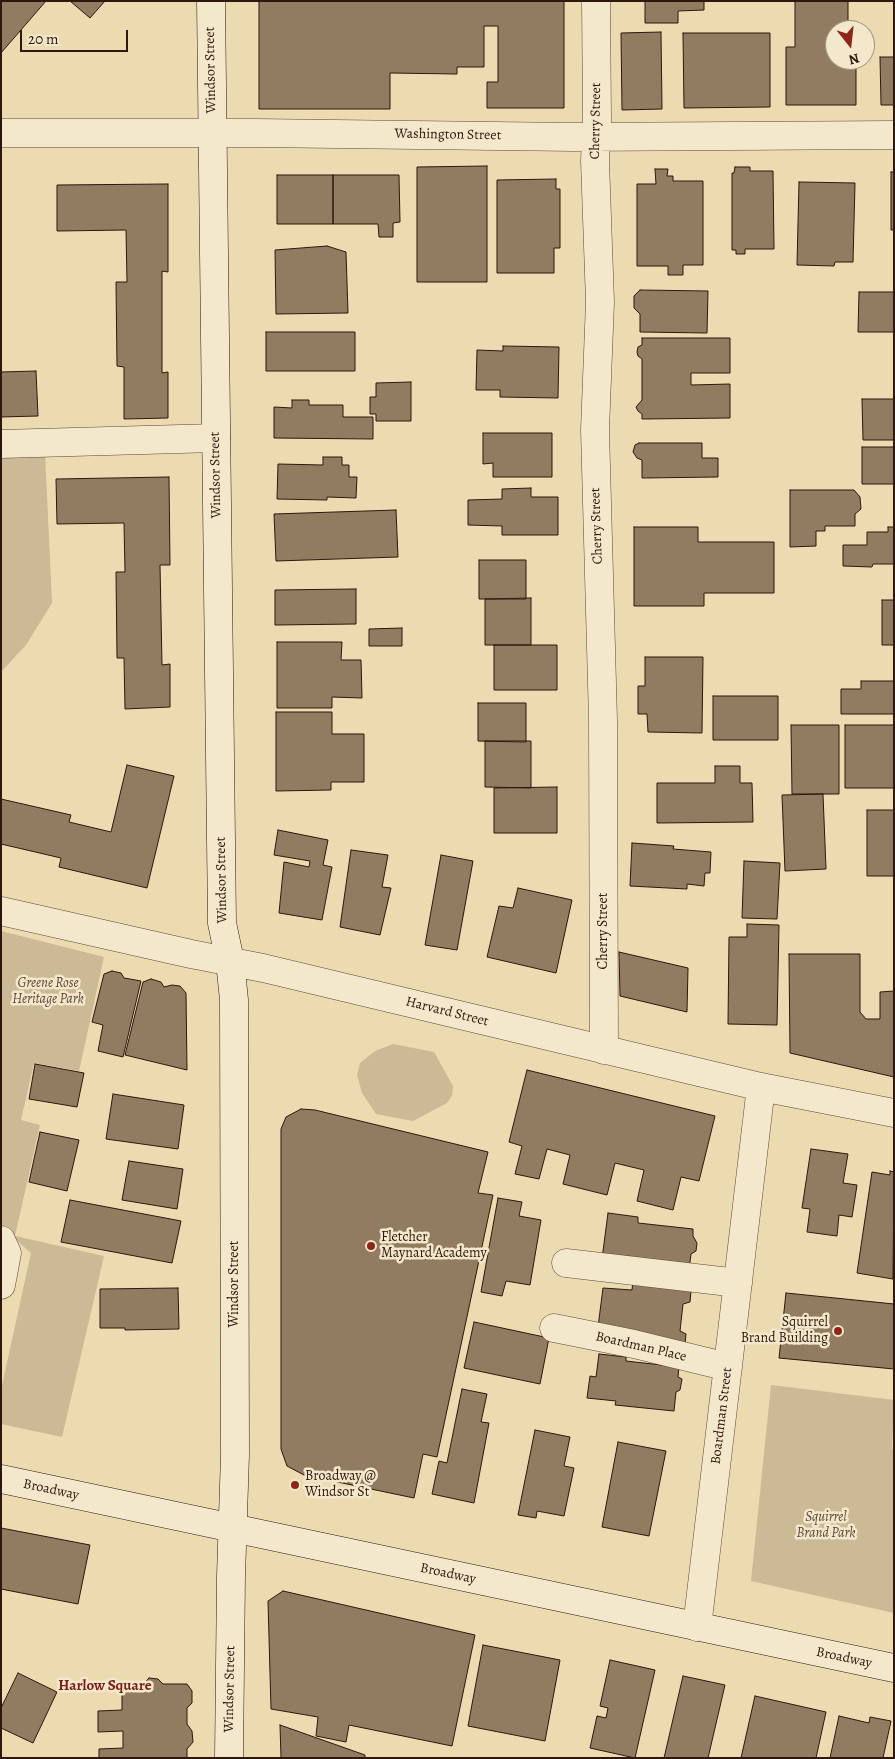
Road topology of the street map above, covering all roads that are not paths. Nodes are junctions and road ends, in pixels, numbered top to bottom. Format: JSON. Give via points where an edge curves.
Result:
{"nodes":[{"id":1,"x":211,"y":1,"type":"edge"},
{"id":2,"x":596,"y":1,"type":"edge"},
{"id":3,"x":1,"y":133,"type":"edge"},
{"id":4,"x":212,"y":133,"type":"junction"},
{"id":5,"x":894,"y":134,"type":"edge"},
{"id":6,"x":596,"y":136,"type":"junction"},
{"id":7,"x":216,"y":438,"type":"junction"},
{"id":8,"x":1,"y":444,"type":"edge"},
{"id":9,"x":1,"y":911,"type":"edge"},
{"id":10,"x":230,"y":961,"type":"junction"},
{"id":11,"x":604,"y":1050,"type":"junction"},
{"id":12,"x":761,"y":1087,"type":"junction"},
{"id":13,"x":894,"y":1113,"type":"edge"},
{"id":14,"x":1,"y":1240,"type":"edge"},
{"id":15,"x":566,"y":1263,"type":"dead end"},
{"id":16,"x":738,"y":1283,"type":"junction"},
{"id":17,"x":1,"y":1285,"type":"edge"},
{"id":18,"x":554,"y":1328,"type":"dead end"},
{"id":19,"x":728,"y":1367,"type":"junction"},
{"id":20,"x":1,"y":1479,"type":"edge"},
{"id":21,"x":232,"y":1528,"type":"junction"},
{"id":22,"x":697,"y":1626,"type":"junction"},
{"id":23,"x":894,"y":1668,"type":"edge"},
{"id":24,"x":229,"y":1758,"type":"edge"}],
"edges":[{"from":1,"to":4,"type":"street","name":"Windsor Street"},
{"from":2,"to":6,"type":"street","name":"Cherry Street"},
{"from":3,"to":4,"type":"street","name":"Washington Street"},
{"from":4,"to":6,"type":"street","name":"Washington Street"},
{"from":4,"to":7,"type":"street","name":"Windsor Street"},
{"from":5,"to":6,"type":"street","name":"Washington Street"},
{"from":6,"to":11,"type":"street","name":"Cherry Street","via":[[600,302],[595,430],[603,720]]},
{"from":7,"to":8,"type":"street"},
{"from":7,"to":10,"type":"street","name":"Windsor Street","via":[[222,922]]},
{"from":9,"to":10,"type":"street","name":"Harvard Street"},
{"from":10,"to":11,"type":"street","name":"Harvard Street"},
{"from":10,"to":21,"type":"street","name":"Windsor Street","via":[[234,1000],[235,1224]]},
{"from":11,"to":12,"type":"street","name":"Harvard Street"},
{"from":12,"to":13,"type":"street","name":"Harvard Street"},
{"from":12,"to":16,"type":"street","name":"Boardman Street"},
{"from":14,"to":17,"type":"street","via":[[7,1253]]},
{"from":15,"to":16,"type":"street"},
{"from":16,"to":19,"type":"street","name":"Boardman Street"},
{"from":18,"to":19,"type":"street","name":"Boardman Place"},
{"from":19,"to":22,"type":"street","name":"Boardman Street"},
{"from":20,"to":21,"type":"street","name":"Broadway"},
{"from":21,"to":22,"type":"street","name":"Broadway"},
{"from":21,"to":24,"type":"street","name":"Windsor Street"},
{"from":22,"to":23,"type":"street","name":"Broadway"}]}
